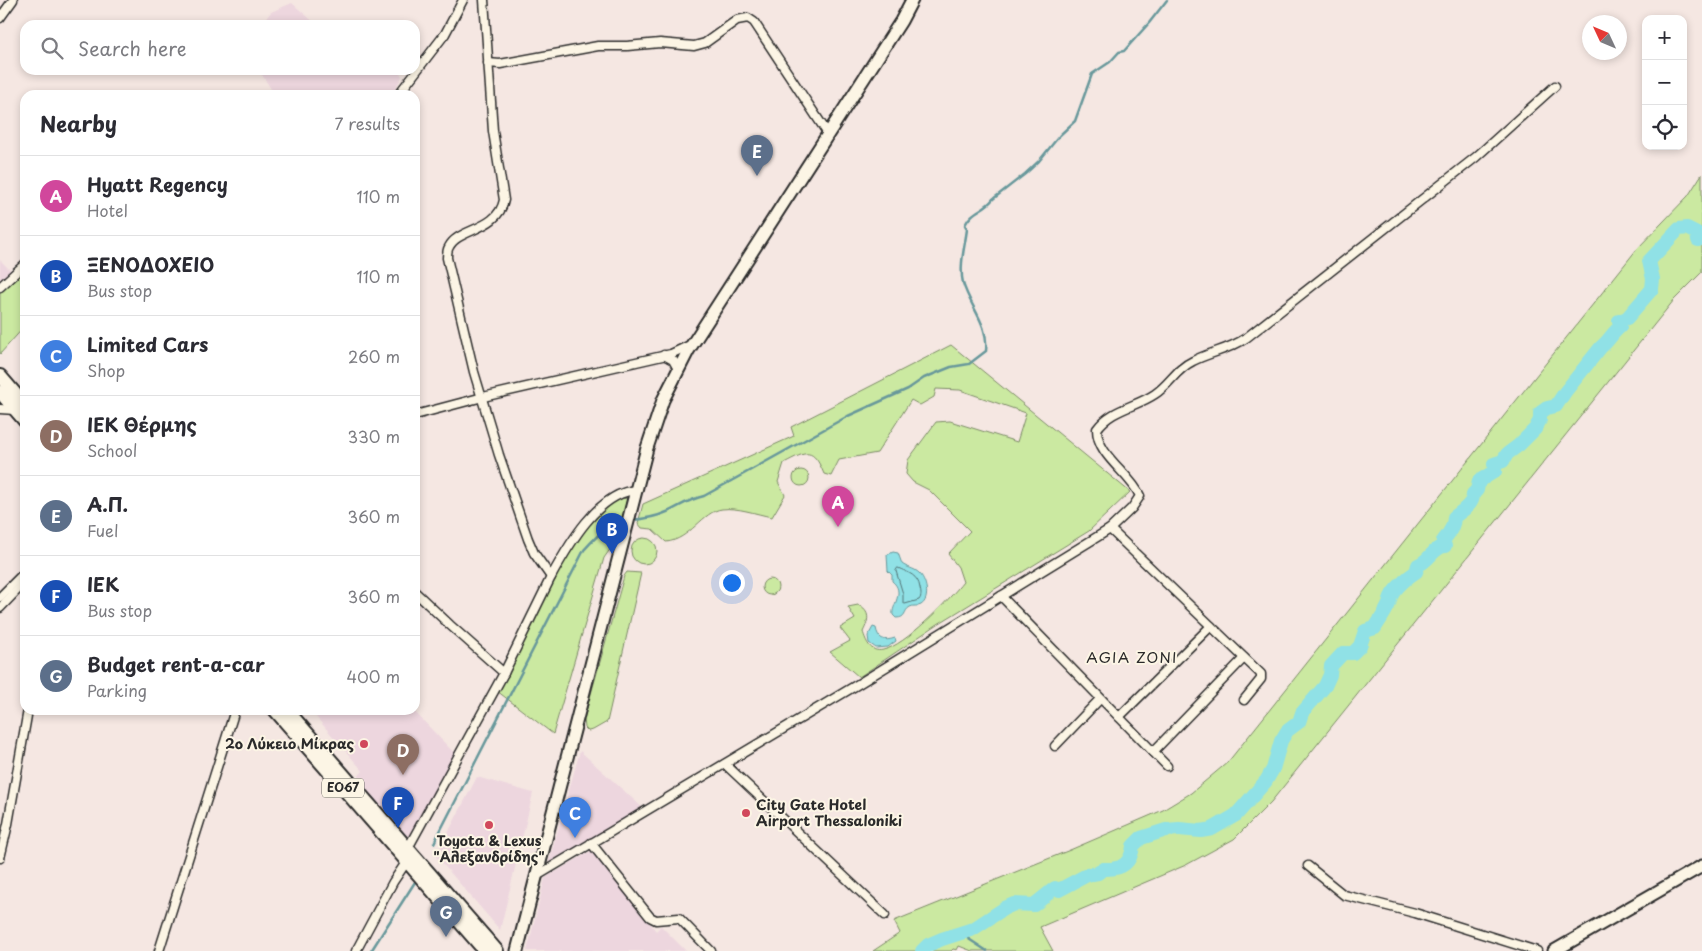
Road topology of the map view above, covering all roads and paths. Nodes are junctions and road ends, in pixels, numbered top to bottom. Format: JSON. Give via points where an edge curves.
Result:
{"nodes":[{"id":1,"x":13,"y":0,"type":"edge"},
{"id":2,"x":463,"y":0,"type":"edge"},
{"id":3,"x":484,"y":0,"type":"edge"},
{"id":4,"x":912,"y":0,"type":"edge"},
{"id":5,"x":0,"y":18,"type":"edge"},
{"id":6,"x":488,"y":63,"type":"junction"},
{"id":7,"x":420,"y":66,"type":"edge"},
{"id":8,"x":413,"y":75,"type":"edge"},
{"id":9,"x":1555,"y":86,"type":"dead end"},
{"id":10,"x":402,"y":90,"type":"edge"},
{"id":11,"x":828,"y":134,"type":"junction"},
{"id":12,"x":20,"y":269,"type":"edge"},
{"id":13,"x":0,"y":287,"type":"edge"},
{"id":14,"x":694,"y":343,"type":"junction"},
{"id":15,"x":664,"y":355,"type":"junction"},
{"id":16,"x":678,"y":370,"type":"junction"},
{"id":17,"x":0,"y":376,"type":"edge"},
{"id":18,"x":0,"y":392,"type":"edge"},
{"id":19,"x":483,"y":397,"type":"junction"},
{"id":20,"x":20,"y":407,"type":"edge"},
{"id":21,"x":0,"y":409,"type":"edge"},
{"id":22,"x":420,"y":414,"type":"edge"},
{"id":23,"x":637,"y":490,"type":"junction"},
{"id":24,"x":1110,"y":529,"type":"junction"},
{"id":25,"x":20,"y":577,"type":"edge"},
{"id":26,"x":551,"y":577,"type":"junction"},
{"id":27,"x":20,"y":587,"type":"edge"},
{"id":28,"x":420,"y":596,"type":"edge"},
{"id":29,"x":1001,"y":596,"type":"junction"},
{"id":30,"x":0,"y":597,"type":"edge"},
{"id":31,"x":0,"y":608,"type":"edge"},
{"id":32,"x":1211,"y":626,"type":"junction"},
{"id":33,"x":1244,"y":658,"type":"junction"},
{"id":34,"x":504,"y":672,"type":"junction"},
{"id":35,"x":1100,"y":699,"type":"junction"},
{"id":36,"x":1244,"y":700,"type":"dead end"},
{"id":37,"x":27,"y":715,"type":"edge"},
{"id":38,"x":233,"y":715,"type":"edge"},
{"id":39,"x":280,"y":715,"type":"edge"},
{"id":40,"x":292,"y":715,"type":"edge"},
{"id":41,"x":1119,"y":718,"type":"junction"},
{"id":42,"x":1055,"y":746,"type":"dead end"},
{"id":43,"x":1153,"y":752,"type":"junction"},
{"id":44,"x":725,"y":764,"type":"junction"},
{"id":45,"x":1167,"y":766,"type":"dead end"},
{"id":46,"x":591,"y":843,"type":"junction"},
{"id":47,"x":410,"y":857,"type":"junction"},
{"id":48,"x":0,"y":858,"type":"edge"},
{"id":49,"x":1308,"y":866,"type":"dead end"},
{"id":50,"x":1702,"y":866,"type":"edge"},
{"id":51,"x":535,"y":878,"type":"junction"},
{"id":52,"x":449,"y":909,"type":"junction"},
{"id":53,"x":885,"y":915,"type":"dead end"},
{"id":54,"x":158,"y":951,"type":"edge"},
{"id":55,"x":356,"y":951,"type":"edge"},
{"id":56,"x":477,"y":951,"type":"edge"},
{"id":57,"x":485,"y":951,"type":"edge"},
{"id":58,"x":497,"y":951,"type":"edge"},
{"id":59,"x":516,"y":951,"type":"edge"},
{"id":60,"x":710,"y":951,"type":"edge"},
{"id":61,"x":1537,"y":951,"type":"edge"},
{"id":62,"x":1554,"y":951,"type":"edge"}],
"edges":[{"from":1,"to":5,"type":"street"},
{"from":2,"to":7,"type":"street","via":[[444,34]]},
{"from":3,"to":6,"type":"street"},
{"from":4,"to":11,"type":"street"},
{"from":6,"to":11,"type":"street","via":[[500,64],[598,46],[660,43],[694,46],[705,44],[737,20],[748,18],[754,22]]},
{"from":6,"to":19,"type":"street","via":[[503,206],[489,222],[454,240],[448,247],[446,258]]},
{"from":8,"to":10,"type":"street"},
{"from":9,"to":24,"type":"street","via":[[1476,157],[1246,338],[1229,349],[1184,366],[1154,395],[1102,422],[1097,429],[1098,439],[1140,496]]},
{"from":11,"to":14,"type":"street"},
{"from":12,"to":13,"type":"street"},
{"from":14,"to":15,"type":"street"},
{"from":14,"to":16,"type":"street"},
{"from":15,"to":16,"type":"street","via":[[673,360]]},
{"from":15,"to":19,"type":"street"},
{"from":16,"to":23,"type":"street","via":[[652,432]]},
{"from":17,"to":20,"type":"main road"},
{"from":18,"to":20,"type":"main road"},
{"from":19,"to":22,"type":"street"},
{"from":19,"to":26,"type":"street","via":[[528,539]]},
{"from":20,"to":21,"type":"street"},
{"from":23,"to":26,"type":"street","via":[[622,493],[598,510],[563,555]]},
{"from":23,"to":51,"type":"street"},
{"from":24,"to":29,"type":"street"},
{"from":24,"to":32,"type":"street"},
{"from":25,"to":30,"type":"street"},
{"from":26,"to":34,"type":"street"},
{"from":27,"to":31,"type":"street"},
{"from":28,"to":34,"type":"street"},
{"from":29,"to":35,"type":"street"},
{"from":29,"to":44,"type":"street"},
{"from":32,"to":33,"type":"street"},
{"from":32,"to":41,"type":"street"},
{"from":33,"to":36,"type":"street","via":[[1261,674]]},
{"from":33,"to":43,"type":"street"},
{"from":34,"to":47,"type":"street"},
{"from":35,"to":41,"type":"street"},
{"from":35,"to":42,"type":"street"},
{"from":37,"to":48,"type":"street"},
{"from":38,"to":54,"type":"street"},
{"from":39,"to":47,"type":"main road","number":"ΕΟ67"},
{"from":40,"to":47,"type":"main road","number":"ΕΟ67"},
{"from":41,"to":43,"type":"street"},
{"from":43,"to":45,"type":"street"},
{"from":44,"to":46,"type":"street"},
{"from":44,"to":53,"type":"street"},
{"from":46,"to":51,"type":"street"},
{"from":46,"to":60,"type":"street","via":[[650,917],[656,920],[679,918]]},
{"from":47,"to":52,"type":"main road","number":"ΕΟ67"},
{"from":47,"to":55,"type":"street"},
{"from":47,"to":58,"type":"main road","number":"ΕΟ67","via":[[432,876]]},
{"from":49,"to":61,"type":"street","via":[[1344,895]]},
{"from":50,"to":62,"type":"street"},
{"from":51,"to":59,"type":"street"},
{"from":52,"to":56,"type":"street"},
{"from":52,"to":57,"type":"main road","number":"ΕΟ67"}]}
